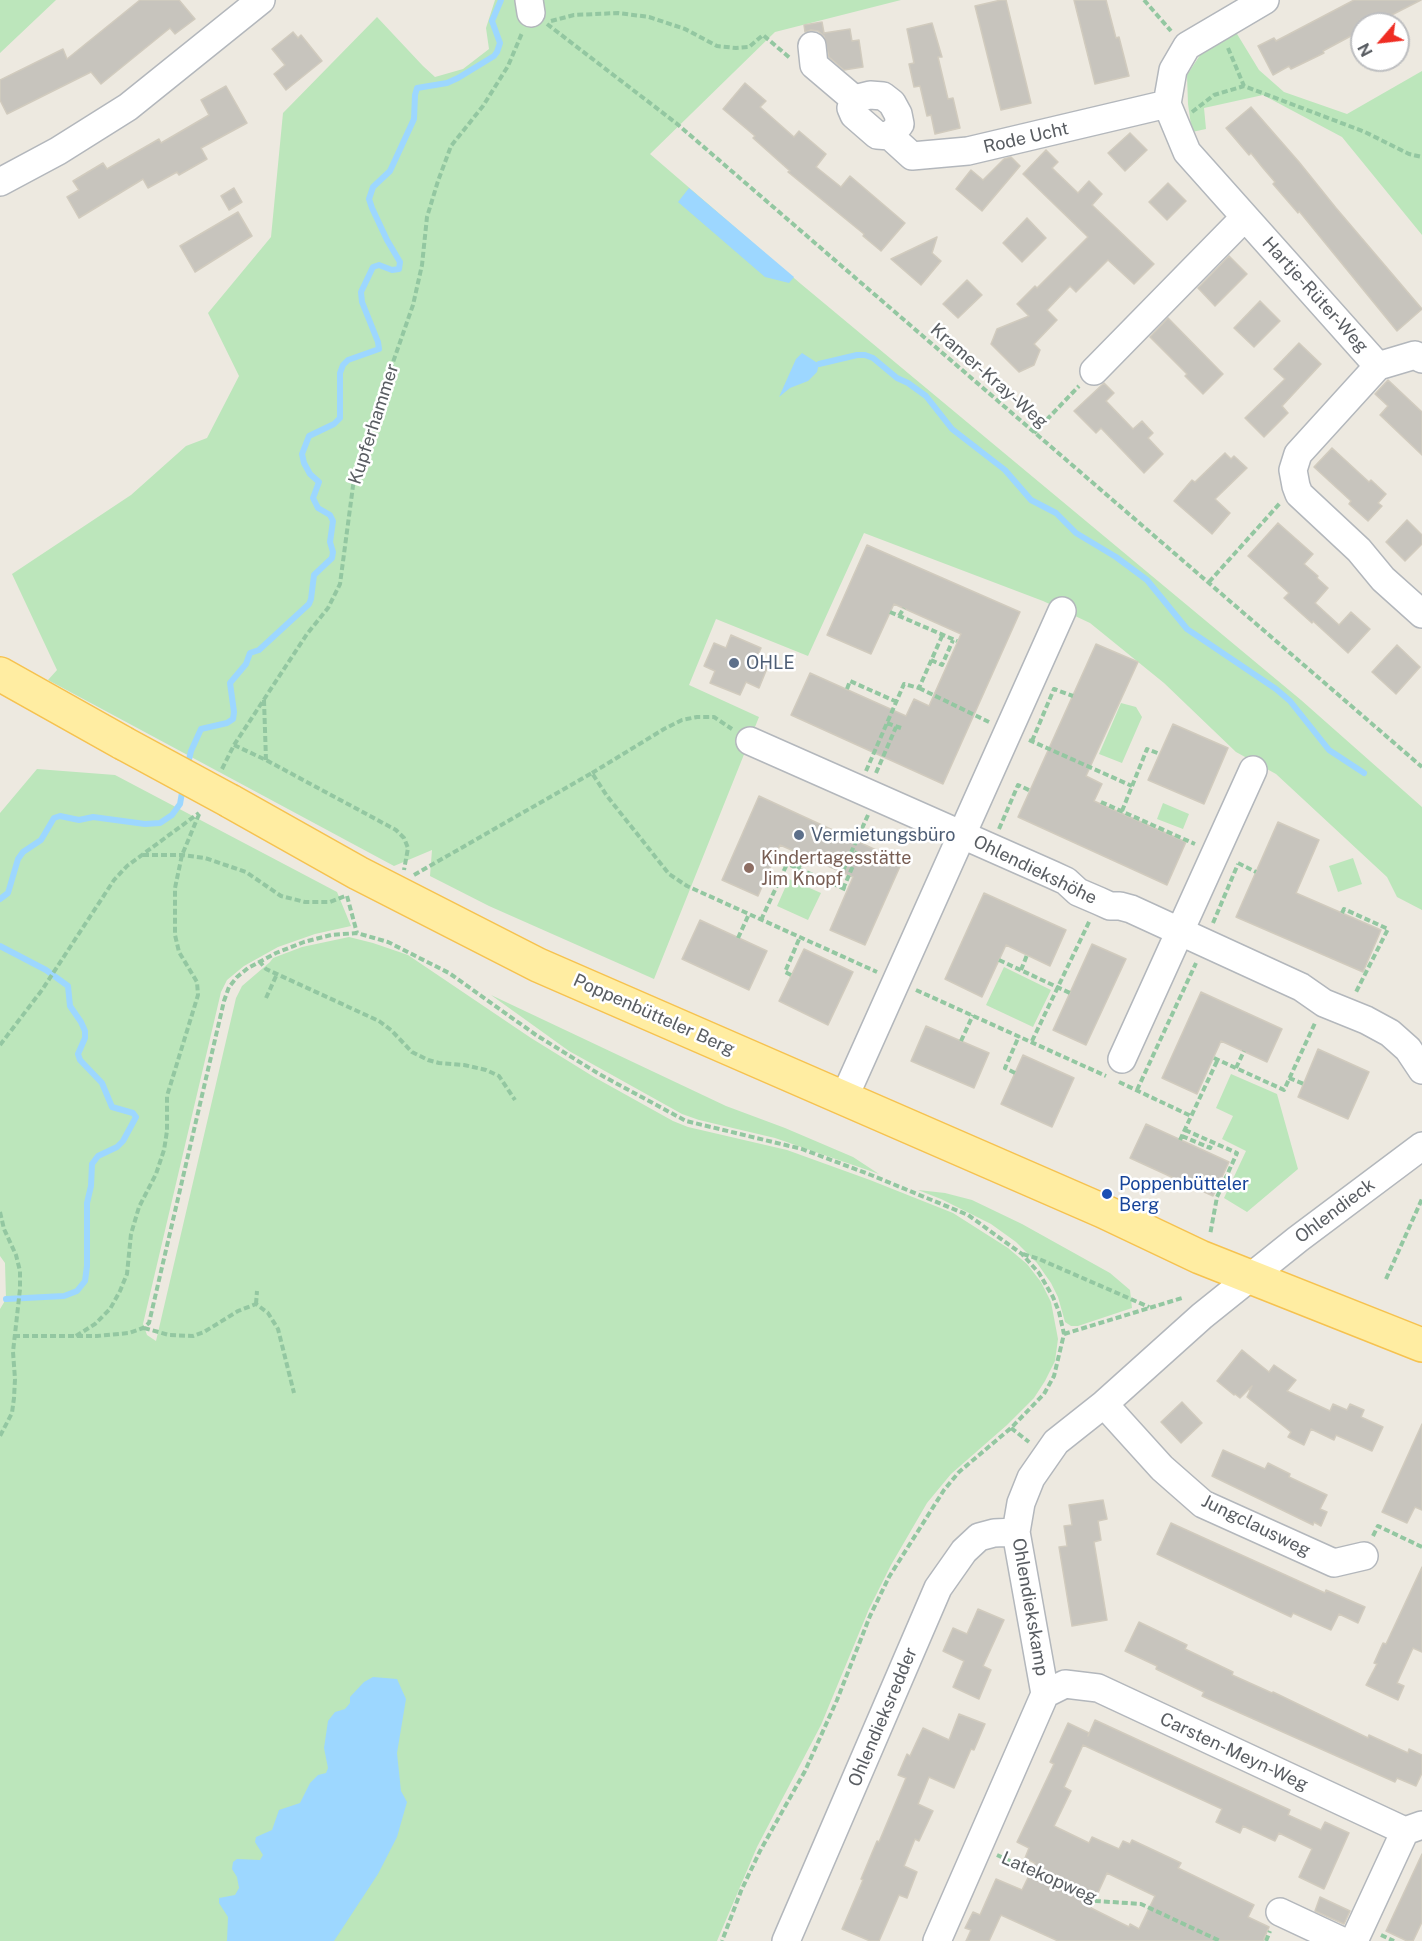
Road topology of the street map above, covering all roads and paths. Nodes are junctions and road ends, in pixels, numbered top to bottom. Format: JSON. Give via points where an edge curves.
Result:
{"nodes":[{"id":1,"x":261,"y":0,"type":"edge"},
{"id":2,"x":1144,"y":0,"type":"edge"},
{"id":3,"x":1265,"y":0,"type":"edge"},
{"id":4,"x":535,"y":12,"type":"edge"},
{"id":5,"x":1226,"y":24,"type":"junction"},
{"id":6,"x":757,"y":40,"type":"dead end"},
{"id":7,"x":812,"y":46,"type":"dead end"},
{"id":8,"x":1187,"y":46,"type":"junction"},
{"id":9,"x":1244,"y":86,"type":"junction"},
{"id":10,"x":1172,"y":115,"type":"junction"},
{"id":11,"x":1422,"y":157,"type":"edge"},
{"id":12,"x":0,"y":182,"type":"edge"},
{"id":13,"x":1245,"y":217,"type":"junction"},
{"id":14,"x":1422,"y":358,"type":"edge"},
{"id":15,"x":1378,"y":366,"type":"junction"},
{"id":16,"x":1094,"y":371,"type":"joint"},
{"id":17,"x":1034,"y":433,"type":"junction"},
{"id":18,"x":1296,"y":486,"type":"junction"},
{"id":19,"x":1209,"y":582,"type":"junction"},
{"id":20,"x":904,"y":608,"type":"dead end"},
{"id":21,"x":1062,"y":611,"type":"dead end"},
{"id":22,"x":890,"y":612,"type":"dead end"},
{"id":23,"x":1422,"y":614,"type":"edge"},
{"id":24,"x":899,"y":616,"type":"junction"},
{"id":25,"x":942,"y":636,"type":"junction"},
{"id":26,"x":931,"y":660,"type":"junction"},
{"id":27,"x":0,"y":674,"type":"edge"},
{"id":28,"x":919,"y":688,"type":"junction"},
{"id":29,"x":847,"y":689,"type":"dead end"},
{"id":30,"x":1073,"y":696,"type":"dead end"},
{"id":31,"x":264,"y":699,"type":"junction"},
{"id":32,"x":897,"y":702,"type":"junction"},
{"id":33,"x":887,"y":723,"type":"junction"},
{"id":34,"x":1020,"y":736,"type":"junction"},
{"id":35,"x":750,"y":741,"type":"joint"},
{"id":36,"x":234,"y":745,"type":"junction"},
{"id":37,"x":1160,"y":753,"type":"dead end"},
{"id":38,"x":266,"y":760,"type":"junction"},
{"id":39,"x":1422,"y":767,"type":"edge"},
{"id":40,"x":1253,"y":770,"type":"dead end"},
{"id":41,"x":592,"y":773,"type":"junction"},
{"id":42,"x":1132,"y":786,"type":"junction"},
{"id":43,"x":1031,"y":791,"type":"dead end"},
{"id":44,"x":867,"y":793,"type":"junction"},
{"id":45,"x":217,"y":795,"type":"junction"},
{"id":46,"x":1101,"y":802,"type":"dead end"},
{"id":47,"x":1122,"y":811,"type":"junction"},
{"id":48,"x":962,"y":835,"type":"junction"},
{"id":49,"x":991,"y":848,"type":"junction"},
{"id":50,"x":852,"y":851,"type":"junction"},
{"id":51,"x":142,"y":855,"type":"junction"},
{"id":52,"x":182,"y":855,"type":"junction"},
{"id":53,"x":804,"y":856,"type":"dead end"},
{"id":54,"x":774,"y":858,"type":"dead end"},
{"id":55,"x":1227,"y":858,"type":"junction"},
{"id":56,"x":787,"y":864,"type":"junction"},
{"id":57,"x":798,"y":869,"type":"junction"},
{"id":58,"x":397,"y":881,"type":"junction"},
{"id":59,"x":836,"y":886,"type":"junction"},
{"id":60,"x":350,"y":889,"type":"dead end"},
{"id":61,"x":347,"y":895,"type":"junction"},
{"id":62,"x":1098,"y":901,"type":"junction"},
{"id":63,"x":1342,"y":913,"type":"dead end"},
{"id":64,"x":749,"y":914,"type":"junction"},
{"id":65,"x":761,"y":920,"type":"junction"},
{"id":66,"x":1180,"y":932,"type":"junction"},
{"id":67,"x":357,"y":933,"type":"junction"},
{"id":68,"x":738,"y":938,"type":"dead end"},
{"id":69,"x":800,"y":938,"type":"junction"},
{"id":70,"x":1205,"y":943,"type":"junction"},
{"id":71,"x":1027,"y":955,"type":"dead end"},
{"id":72,"x":999,"y":960,"type":"dead end"},
{"id":73,"x":259,"y":961,"type":"junction"},
{"id":74,"x":1021,"y":970,"type":"junction"},
{"id":75,"x":277,"y":974,"type":"junction"},
{"id":76,"x":791,"y":975,"type":"dead end"},
{"id":77,"x":897,"y":981,"type":"junction"},
{"id":78,"x":1058,"y":988,"type":"junction"},
{"id":79,"x":1070,"y":993,"type":"dead end"},
{"id":80,"x":266,"y":998,"type":"dead end"},
{"id":81,"x":1335,"y":1008,"type":"junction"},
{"id":82,"x":973,"y":1015,"type":"junction"},
{"id":83,"x":1019,"y":1036,"type":"junction"},
{"id":84,"x":961,"y":1041,"type":"dead end"},
{"id":85,"x":1032,"y":1041,"type":"junction"},
{"id":86,"x":0,"y":1045,"type":"edge"},
{"id":87,"x":1244,"y":1051,"type":"dead end"},
{"id":88,"x":1122,"y":1059,"type":"dead end"},
{"id":89,"x":1236,"y":1068,"type":"junction"},
{"id":90,"x":1422,"y":1070,"type":"edge"},
{"id":91,"x":1015,"y":1073,"type":"dead end"},
{"id":92,"x":1289,"y":1078,"type":"junction"},
{"id":93,"x":1304,"y":1084,"type":"dead end"},
{"id":94,"x":1137,"y":1090,"type":"junction"},
{"id":95,"x":844,"y":1098,"type":"junction"},
{"id":96,"x":514,"y":1100,"type":"dead end"},
{"id":97,"x":1191,"y":1116,"type":"junction"},
{"id":98,"x":1185,"y":1130,"type":"junction"},
{"id":99,"x":1213,"y":1142,"type":"junction"},
{"id":100,"x":1422,"y":1146,"type":"edge"},
{"id":101,"x":1422,"y":1199,"type":"edge"},
{"id":102,"x":0,"y":1212,"type":"edge"},
{"id":103,"x":2,"y":1228,"type":"edge"},
{"id":104,"x":1022,"y":1254,"type":"junction"},
{"id":105,"x":1200,"y":1257,"type":"junction"},
{"id":106,"x":1249,"y":1278,"type":"junction"},
{"id":107,"x":1386,"y":1279,"type":"dead end"},
{"id":108,"x":257,"y":1291,"type":"dead end"},
{"id":109,"x":1182,"y":1298,"type":"dead end"},
{"id":110,"x":256,"y":1304,"type":"junction"},
{"id":111,"x":1149,"y":1307,"type":"junction"},
{"id":112,"x":143,"y":1328,"type":"junction"},
{"id":113,"x":1064,"y":1334,"type":"junction"},
{"id":114,"x":14,"y":1336,"type":"junction"},
{"id":115,"x":74,"y":1337,"type":"junction"},
{"id":116,"x":1422,"y":1345,"type":"edge"},
{"id":117,"x":294,"y":1393,"type":"dead end"},
{"id":118,"x":1104,"y":1404,"type":"junction"},
{"id":119,"x":0,"y":1436,"type":"edge"},
{"id":120,"x":1016,"y":1532,"type":"junction"},
{"id":121,"x":1422,"y":1547,"type":"edge"},
{"id":122,"x":1364,"y":1556,"type":"joint"},
{"id":123,"x":1045,"y":1694,"type":"junction"},
{"id":124,"x":1413,"y":1828,"type":"edge"},
{"id":125,"x":978,"y":1846,"type":"junction"},
{"id":126,"x":1280,"y":1912,"type":"dead end"},
{"id":127,"x":722,"y":1941,"type":"edge"},
{"id":128,"x":786,"y":1941,"type":"edge"},
{"id":129,"x":938,"y":1941,"type":"edge"},
{"id":130,"x":1220,"y":1941,"type":"edge"},
{"id":131,"x":1342,"y":1941,"type":"edge"},
{"id":132,"x":1354,"y":1941,"type":"edge"}],
"edges":[{"from":1,"to":12,"type":"street","via":[[128,107],[58,152]]},
{"from":2,"to":8,"type":"path"},
{"from":3,"to":5,"type":"street"},
{"from":4,"to":6,"type":"path","via":[[649,17],[685,29],[717,46],[749,47]]},
{"from":4,"to":17,"type":"path","name":"Kramer-Kray-Weg","via":[[676,123]]},
{"from":4,"to":31,"type":"path","name":"Kupferhammer","via":[[508,66],[451,147],[427,217],[413,305],[355,471],[340,584],[328,608]]},
{"from":5,"to":8,"type":"street"},
{"from":5,"to":9,"type":"path","via":[[1228,50]]},
{"from":7,"to":10,"type":"street","name":"Rode Ucht","via":[[814,65],[854,99],[883,96],[892,103],[900,124],[890,136],[912,156],[968,151]]},
{"from":8,"to":10,"type":"street","via":[[1173,70]]},
{"from":9,"to":10,"type":"path"},
{"from":9,"to":11,"type":"path"},
{"from":10,"to":13,"type":"street","name":"Hartje-Rüter-Weg","via":[[1186,152]]},
{"from":13,"to":15,"type":"street","name":"Hartje-Rüter-Weg"},
{"from":13,"to":16,"type":"street"},
{"from":14,"to":15,"type":"street","name":"Hartje-Rüter-Weg","via":[[1415,355]]},
{"from":15,"to":18,"type":"street","via":[[1298,454],[1293,470]]},
{"from":16,"to":17,"type":"path"},
{"from":17,"to":19,"type":"path","name":"Kramer-Kray-Weg"},
{"from":18,"to":19,"type":"path"},
{"from":18,"to":23,"type":"street","via":[[1299,494]]},
{"from":19,"to":39,"type":"path","name":"Kramer-Kray-Weg"},
{"from":20,"to":24,"type":"path"},
{"from":21,"to":34,"type":"street"},
{"from":22,"to":24,"type":"path"},
{"from":24,"to":25,"type":"path"},
{"from":25,"to":26,"type":"path"},
{"from":25,"to":26,"type":"path","via":[[955,641],[942,665]]},
{"from":26,"to":28,"type":"path"},
{"from":27,"to":45,"type":"main road","name":"Poppenbütteler Berg","bridge":true},
{"from":28,"to":32,"type":"path","via":[[904,684]]},
{"from":28,"to":34,"type":"path"},
{"from":29,"to":32,"type":"path","via":[[850,681]]},
{"from":30,"to":34,"type":"path","via":[[1054,689]]},
{"from":31,"to":36,"type":"path","name":"Kupferhammer"},
{"from":31,"to":38,"type":"path"},
{"from":32,"to":33,"type":"path"},
{"from":33,"to":44,"type":"path"},
{"from":33,"to":44,"type":"path","via":[[898,728]]},
{"from":34,"to":42,"type":"path"},
{"from":34,"to":48,"type":"street"},
{"from":35,"to":41,"type":"path","via":[[714,717],[682,720]]},
{"from":35,"to":44,"type":"street"},
{"from":36,"to":38,"type":"path"},
{"from":36,"to":45,"type":"path","name":"Kupferhammer"},
{"from":37,"to":42,"type":"path","via":[[1147,749]]},
{"from":38,"to":58,"type":"path","via":[[396,830],[408,848],[407,863]]},
{"from":40,"to":55,"type":"street"},
{"from":41,"to":58,"type":"path"},
{"from":41,"to":64,"type":"path","via":[[669,874]]},
{"from":42,"to":47,"type":"path"},
{"from":43,"to":49,"type":"path","via":[[1018,785]]},
{"from":44,"to":48,"type":"street"},
{"from":44,"to":50,"type":"path"},
{"from":45,"to":51,"type":"path","name":"Kupferhammer"},
{"from":45,"to":52,"type":"path"},
{"from":45,"to":58,"type":"main road","name":"Poppenbütteler Berg"},
{"from":46,"to":47,"type":"path"},
{"from":47,"to":55,"type":"path"},
{"from":48,"to":49,"type":"street","name":"Ohlendiekshöhe"},
{"from":48,"to":77,"type":"street","name":"Ohlendiekshöhe"},
{"from":49,"to":62,"type":"street","name":"Ohlendiekshöhe","via":[[1066,881]]},
{"from":50,"to":59,"type":"path"},
{"from":50,"to":59,"type":"path","via":[[858,854],[845,889]]},
{"from":51,"to":52,"type":"path"},
{"from":51,"to":86,"type":"path","name":"Kupferhammer","via":[[114,880],[42,990]]},
{"from":52,"to":61,"type":"path","via":[[205,858],[246,872],[280,896],[330,902]]},
{"from":52,"to":115,"type":"path","via":[[176,888],[175,935],[184,962],[197,982],[198,995],[167,1096],[164,1150],[138,1207],[127,1274],[120,1292],[110,1309]]},
{"from":53,"to":57,"type":"path"},
{"from":54,"to":56,"type":"path"},
{"from":55,"to":66,"type":"street"},
{"from":55,"to":70,"type":"path"},
{"from":56,"to":57,"type":"path"},
{"from":56,"to":65,"type":"path"},
{"from":57,"to":59,"type":"path"},
{"from":58,"to":95,"type":"main road","name":"Poppenbütteler Berg","via":[[538,965]]},
{"from":60,"to":61,"type":"path"},
{"from":61,"to":67,"type":"path"},
{"from":62,"to":66,"type":"street","name":"Ohlendiekshöhe","via":[[1131,909]]},
{"from":62,"to":78,"type":"path"},
{"from":63,"to":81,"type":"path","via":[[1344,909],[1388,929]]},
{"from":64,"to":65,"type":"path"},
{"from":64,"to":68,"type":"path"},
{"from":65,"to":69,"type":"path"},
{"from":66,"to":70,"type":"street","name":"Ohlendiekshöhe"},
{"from":66,"to":88,"type":"street"},
{"from":67,"to":73,"type":"path","via":[[304,942]]},
{"from":67,"to":104,"type":"path","via":[[388,942],[449,973],[536,1035],[686,1121],[802,1149],[871,1175],[968,1215]]},
{"from":69,"to":76,"type":"path","via":[[785,972]]},
{"from":69,"to":77,"type":"path"},
{"from":70,"to":81,"type":"street","name":"Ohlendiekshöhe","via":[[1301,987]]},
{"from":70,"to":94,"type":"path"},
{"from":71,"to":74,"type":"path"},
{"from":72,"to":74,"type":"path"},
{"from":73,"to":75,"type":"path"},
{"from":73,"to":112,"type":"path","via":[[237,977],[224,1002],[149,1323]]},
{"from":74,"to":78,"type":"path"},
{"from":75,"to":80,"type":"path"},
{"from":75,"to":96,"type":"path","via":[[379,1021],[412,1052],[428,1060],[464,1065],[499,1076]]},
{"from":77,"to":82,"type":"path"},
{"from":77,"to":95,"type":"street","name":"Ohlendiekshöhe"},
{"from":78,"to":79,"type":"path"},
{"from":78,"to":85,"type":"path"},
{"from":81,"to":90,"type":"street","name":"Ohlendiekshöhe","via":[[1390,1033],[1408,1048]]},
{"from":81,"to":92,"type":"path"},
{"from":82,"to":83,"type":"path"},
{"from":82,"to":84,"type":"path"},
{"from":83,"to":85,"type":"path"},
{"from":83,"to":91,"type":"path","via":[[1005,1068]]},
{"from":85,"to":94,"type":"path"},
{"from":87,"to":89,"type":"path"},
{"from":89,"to":92,"type":"path","via":[[1284,1090]]},
{"from":89,"to":97,"type":"path","via":[[1216,1059]]},
{"from":92,"to":93,"type":"path"},
{"from":94,"to":97,"type":"path"},
{"from":95,"to":105,"type":"main road","name":"Poppenbütteler Berg"},
{"from":97,"to":98,"type":"path"},
{"from":98,"to":99,"type":"path"},
{"from":98,"to":99,"type":"path","via":[[1181,1138],[1210,1148]]},
{"from":99,"to":105,"type":"path","via":[[1237,1153],[1217,1197],[1210,1234]]},
{"from":100,"to":106,"type":"street","name":"Ohlendieck"},
{"from":101,"to":107,"type":"path"},
{"from":102,"to":103,"type":"path"},
{"from":103,"to":114,"type":"path","via":[[20,1271]]},
{"from":104,"to":111,"type":"path"},
{"from":104,"to":113,"type":"path","via":[[1053,1297]]},
{"from":105,"to":106,"type":"main road","name":"Poppenbütteler Berg"},
{"from":106,"to":116,"type":"main road","name":"Poppenbütteler Berg"},
{"from":106,"to":118,"type":"street","name":"Ohlendiekskamp"},
{"from":108,"to":110,"type":"path"},
{"from":109,"to":111,"type":"path"},
{"from":110,"to":112,"type":"path","via":[[193,1336]]},
{"from":110,"to":117,"type":"path","via":[[268,1313],[278,1329]]},
{"from":111,"to":113,"type":"path"},
{"from":112,"to":115,"type":"path","via":[[129,1333]]},
{"from":113,"to":127,"type":"path","via":[[1054,1376],[1044,1394],[959,1472],[889,1577],[805,1771],[760,1851]]},
{"from":114,"to":115,"type":"path"},
{"from":114,"to":119,"type":"path","via":[[12,1413]]},
{"from":118,"to":120,"type":"street","name":"Ohlendiekskamp","via":[[1056,1442],[1045,1456],[1021,1503]]},
{"from":118,"to":122,"type":"street","name":"Jungclausweg","via":[[1162,1468],[1203,1504],[1334,1563]]},
{"from":120,"to":123,"type":"street","name":"Ohlendiekskamp"},
{"from":120,"to":128,"type":"street","name":"Ohlendieksredder","via":[[980,1537],[963,1551],[938,1588]]},
{"from":121,"to":122,"type":"path","via":[[1378,1526]]},
{"from":123,"to":124,"type":"street","name":"Carsten-Meyn-Weg","via":[[1065,1684],[1098,1688]]},
{"from":123,"to":125,"type":"street","name":"Ohlendiekskamp"},
{"from":124,"to":132,"type":"street"},
{"from":125,"to":129,"type":"street","name":"Ohlendiekskamp"},
{"from":125,"to":130,"type":"path","name":"Latekopweg","via":[[1096,1901],[1141,1904]]},
{"from":126,"to":131,"type":"street"}]}
